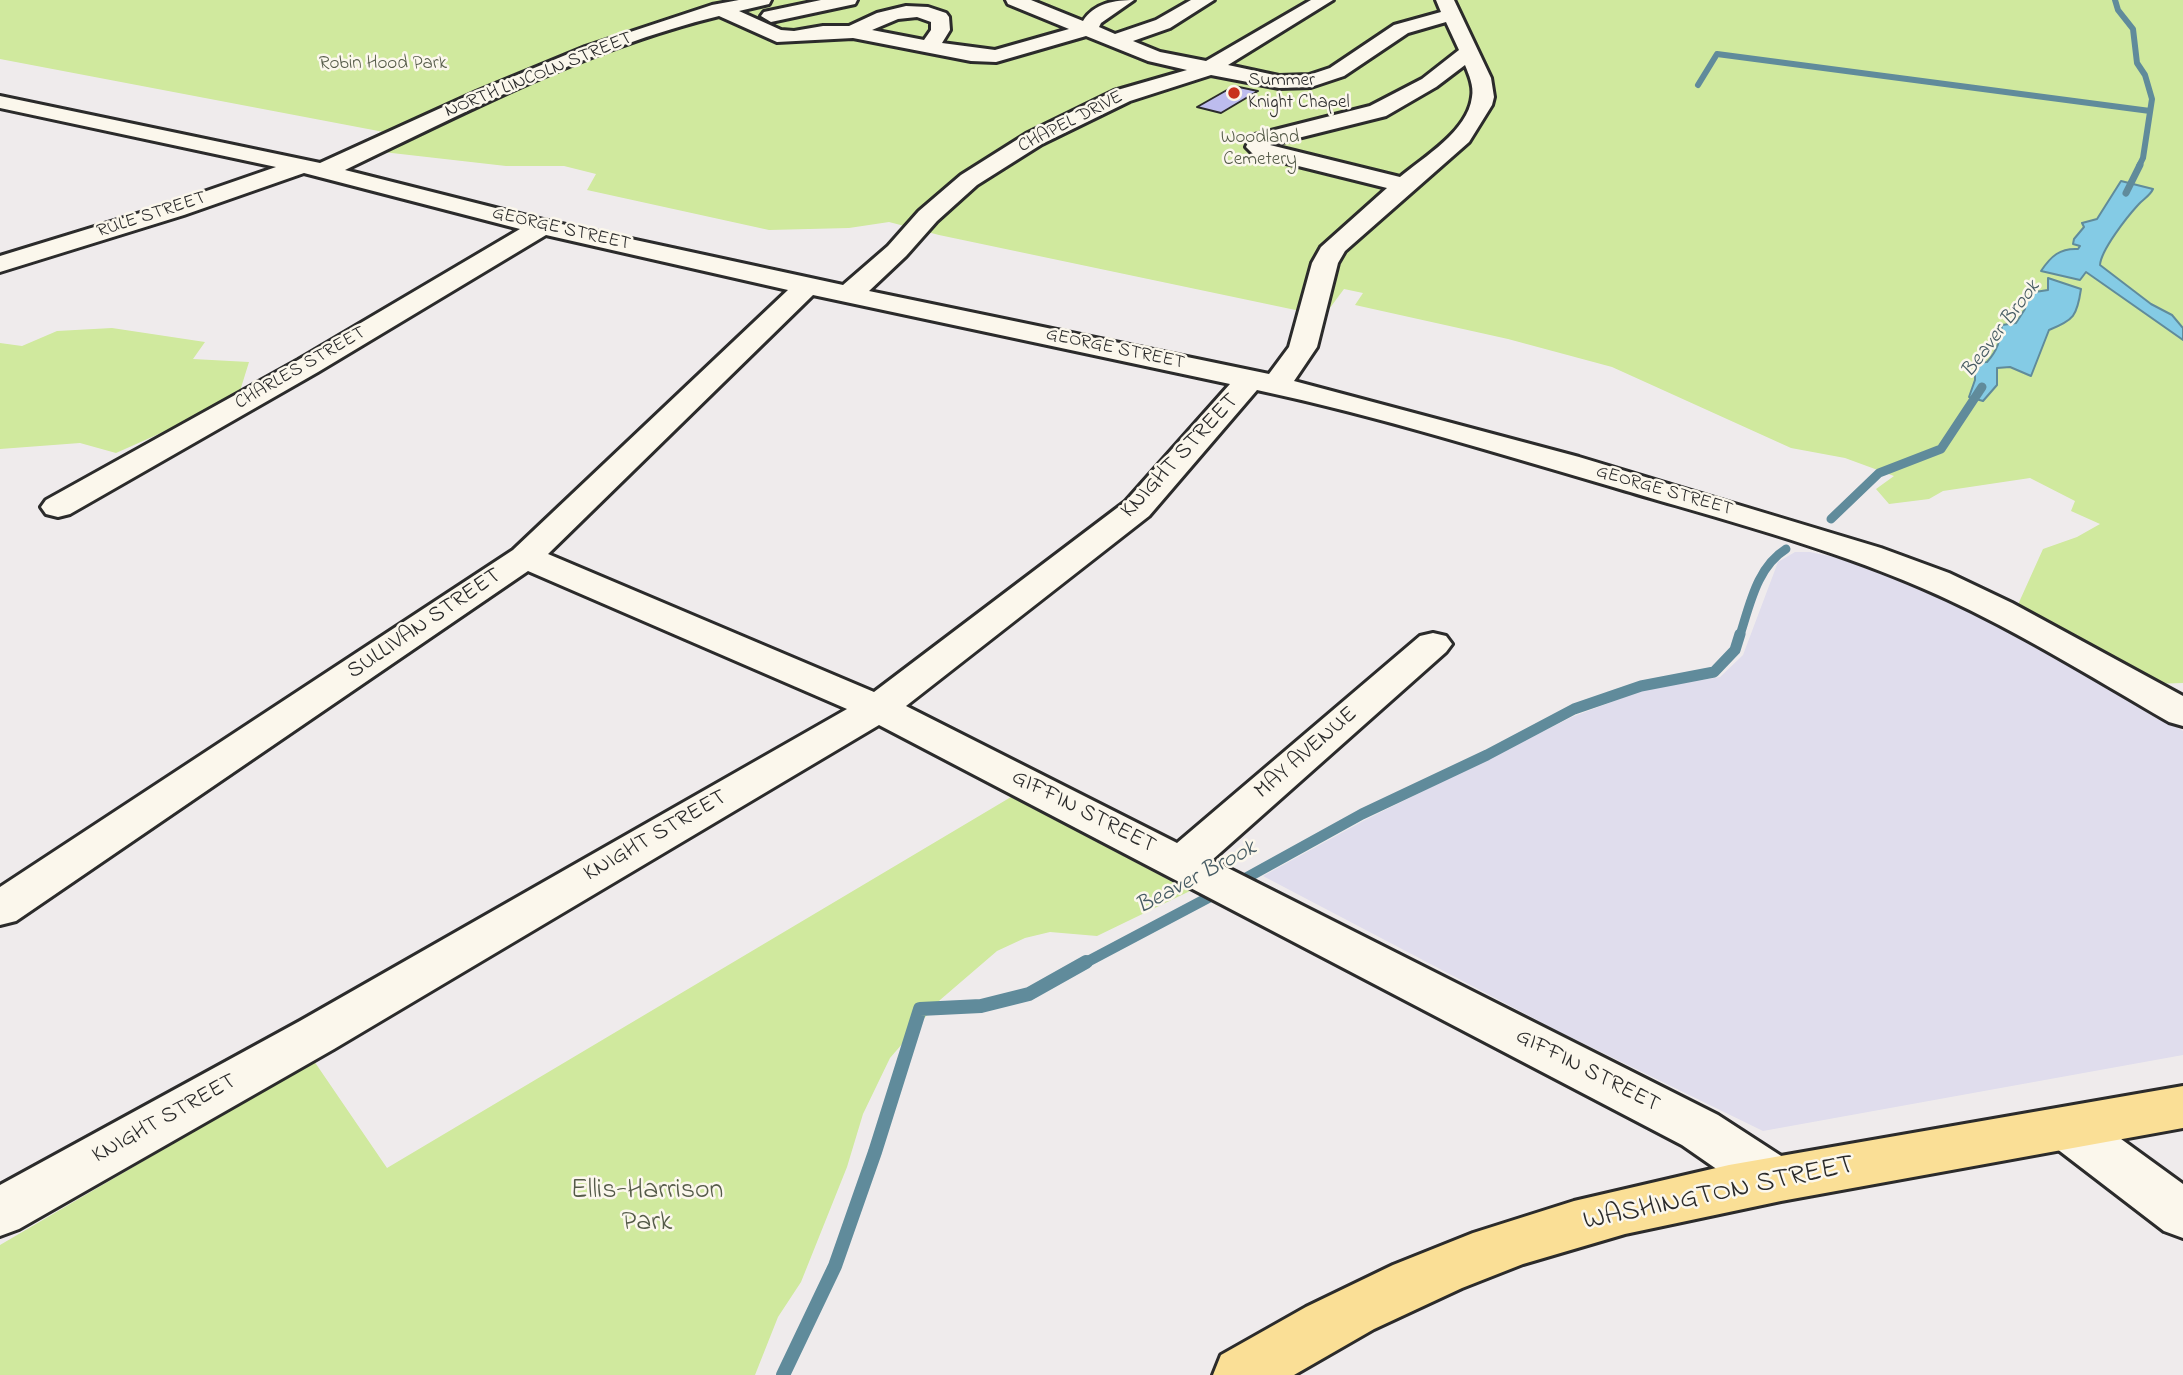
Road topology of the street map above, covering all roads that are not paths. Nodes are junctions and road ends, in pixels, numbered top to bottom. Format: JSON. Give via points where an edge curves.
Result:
{"nodes":[{"id":1,"x":762,"y":0,"type":"edge"},
{"id":2,"x":848,"y":0,"type":"edge"},
{"id":3,"x":1015,"y":0,"type":"edge"},
{"id":4,"x":1125,"y":0,"type":"edge"},
{"id":5,"x":1205,"y":0,"type":"edge"},
{"id":6,"x":1324,"y":0,"type":"edge"},
{"id":7,"x":1448,"y":8,"type":"edge"},
{"id":8,"x":719,"y":9,"type":"junction"},
{"id":9,"x":748,"y":21,"type":"junction"},
{"id":10,"x":1090,"y":29,"type":"junction"},
{"id":11,"x":853,"y":32,"type":"junction"},
{"id":12,"x":1116,"y":40,"type":"junction"},
{"id":13,"x":928,"y":48,"type":"junction"},
{"id":14,"x":1469,"y":52,"type":"junction"},
{"id":15,"x":1209,"y":68,"type":"junction"},
{"id":16,"x":3,"y":104,"type":"edge"},
{"id":17,"x":313,"y":169,"type":"junction"},
{"id":18,"x":1404,"y":186,"type":"junction"},
{"id":19,"x":542,"y":227,"type":"junction"},
{"id":20,"x":0,"y":264,"type":"edge"},
{"id":21,"x":807,"y":286,"type":"junction"},
{"id":22,"x":849,"y":294,"type":"junction"},
{"id":23,"x":1263,"y":382,"type":"junction"},
{"id":24,"x":58,"y":507,"type":"dead end"},
{"id":25,"x":525,"y":557,"type":"junction"},
{"id":26,"x":1433,"y":644,"type":"dead end"},
{"id":27,"x":878,"y":708,"type":"junction"},
{"id":28,"x":2183,"y":713,"type":"edge"},
{"id":29,"x":1195,"y":870,"type":"junction"},
{"id":30,"x":0,"y":909,"type":"edge"},
{"id":31,"x":2183,"y":1107,"type":"edge"},
{"id":32,"x":2070,"y":1130,"type":"junction"},
{"id":33,"x":1773,"y":1179,"type":"junction"},
{"id":34,"x":0,"y":1212,"type":"edge"},
{"id":35,"x":2183,"y":1214,"type":"edge"},
{"id":36,"x":1242,"y":1375,"type":"edge"}],
"edges":[{"from":1,"to":8,"type":"street","name":"NORTH LINCOLN STREET"},
{"from":2,"to":9,"type":"street"},
{"from":3,"to":10,"type":"street"},
{"from":4,"to":10,"type":"street","via":[[1093,20]]},
{"from":5,"to":12,"type":"street","via":[[1163,24]]},
{"from":6,"to":15,"type":"street","name":"CHAPEL DRIVE"},
{"from":7,"to":14,"type":"street","name":"KNIGHT STREET"},
{"from":7,"to":15,"type":"street","via":[[1401,29],[1337,72],[1311,81],[1261,80]]},
{"from":8,"to":9,"type":"street"},
{"from":8,"to":17,"type":"street","name":"NORTH LINCOLN STREET","via":[[570,61]]},
{"from":9,"to":11,"type":"street","via":[[777,36]]},
{"from":10,"to":12,"type":"street"},
{"from":10,"to":13,"type":"street","via":[[996,56]]},
{"from":11,"to":13,"type":"street"},
{"from":11,"to":13,"type":"street","via":[[902,11],[929,12],[942,22],[940,35]]},
{"from":12,"to":15,"type":"street","via":[[1155,57]]},
{"from":14,"to":18,"type":"street","name":"KNIGHT STREET","via":[[1479,72],[1484,102],[1477,117],[1461,137]]},
{"from":14,"to":18,"type":"street","via":[[1429,83],[1378,111],[1259,141],[1257,147]]},
{"from":15,"to":22,"type":"street","name":"CHAPEL DRIVE","via":[[1122,96],[1034,139],[969,180]]},
{"from":16,"to":17,"type":"street","name":"GEORGE STREET"},
{"from":17,"to":19,"type":"street","name":"GEORGE STREET"},
{"from":17,"to":20,"type":"street","name":"RULE STREET"},
{"from":18,"to":23,"type":"street","name":"KNIGHT STREET","via":[[1334,247],[1325,263],[1303,347]]},
{"from":19,"to":21,"type":"street","name":"GEORGE STREET"},
{"from":19,"to":24,"type":"street","name":"CHARLES STREET"},
{"from":21,"to":22,"type":"street","name":"GEORGE STREET"},
{"from":21,"to":25,"type":"street","name":"SULLIVAN STREET"},
{"from":22,"to":23,"type":"street","name":"GEORGE STREET"},
{"from":23,"to":27,"type":"street","name":"KNIGHT STREET","via":[[1097,543]]},
{"from":23,"to":28,"type":"street","name":"GEORGE STREET","via":[[1593,471],[1879,559],[2015,619]]},
{"from":25,"to":27,"type":"street","name":"GIFFIN STREET"},
{"from":25,"to":30,"type":"street","name":"SULLIVAN STREET"},
{"from":26,"to":29,"type":"street","name":"MAY AVENUE"},
{"from":27,"to":29,"type":"street","name":"GIFFIN STREET"},
{"from":27,"to":34,"type":"street","name":"KNIGHT STREET","via":[[317,1035]]},
{"from":29,"to":33,"type":"street","name":"GIFFIN STREET","via":[[1700,1130]]},
{"from":31,"to":32,"type":"main road","name":"WASHINGTON STREET"},
{"from":32,"to":33,"type":"main road","name":"WASHINGTON STREET"},
{"from":32,"to":35,"type":"street"},
{"from":33,"to":36,"type":"main road","name":"WASHINGTON STREET","via":[[1677,1198],[1474,1257],[1380,1297]]}]}
